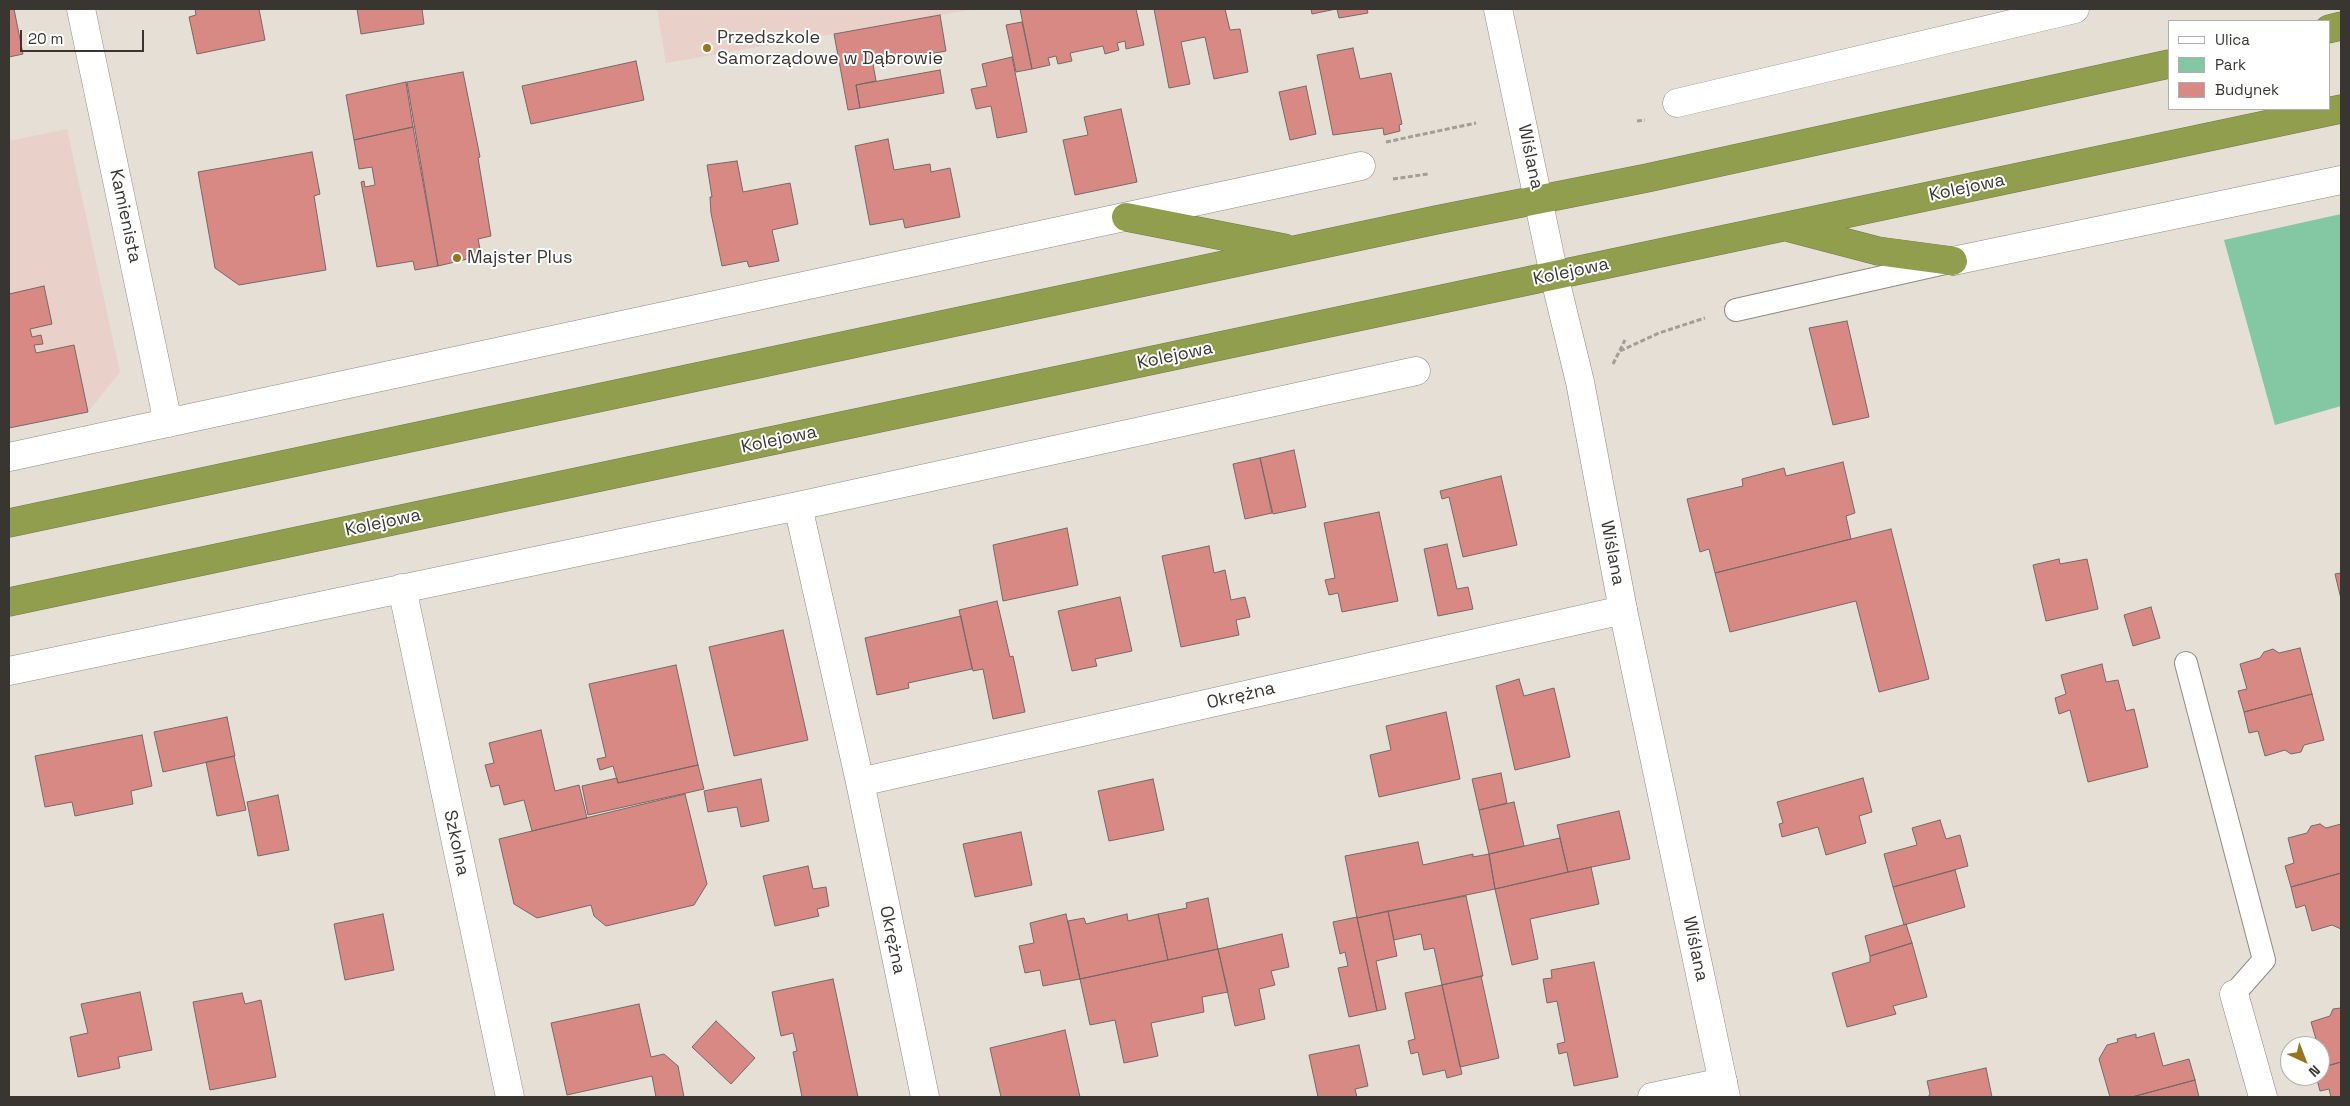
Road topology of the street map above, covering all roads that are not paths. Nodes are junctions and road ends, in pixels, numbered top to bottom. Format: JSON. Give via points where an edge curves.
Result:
{"nodes":[{"id":1,"x":81,"y":9,"type":"edge"},
{"id":2,"x":1498,"y":9,"type":"edge"},
{"id":3,"x":2075,"y":9,"type":"edge"},
{"id":4,"x":2168,"y":64,"type":"edge"},
{"id":5,"x":1677,"y":103,"type":"dead end"},
{"id":6,"x":2341,"y":109,"type":"edge"},
{"id":7,"x":1361,"y":166,"type":"road end"},
{"id":8,"x":2341,"y":180,"type":"edge"},
{"id":9,"x":1539,"y":199,"type":"junction"},
{"id":10,"x":1126,"y":217,"type":"junction"},
{"id":11,"x":1784,"y":226,"type":"junction"},
{"id":12,"x":1296,"y":251,"type":"junction"},
{"id":13,"x":1953,"y":261,"type":"junction"},
{"id":14,"x":1554,"y":275,"type":"junction"},
{"id":15,"x":1736,"y":310,"type":"road end"},
{"id":16,"x":1416,"y":371,"type":"dead end"},
{"id":17,"x":168,"y":423,"type":"junction"},
{"id":18,"x":9,"y":457,"type":"edge"},
{"id":19,"x":798,"y":506,"type":"junction"},
{"id":20,"x":9,"y":524,"type":"edge"},
{"id":21,"x":402,"y":588,"type":"junction"},
{"id":22,"x":9,"y":602,"type":"edge"},
{"id":23,"x":1623,"y":610,"type":"junction"},
{"id":24,"x":2186,"y":663,"type":"dead end"},
{"id":25,"x":9,"y":671,"type":"edge"},
{"id":26,"x":860,"y":782,"type":"junction"},
{"id":27,"x":2234,"y":994,"type":"joint"},
{"id":28,"x":1725,"y":1090,"type":"edge"},
{"id":29,"x":510,"y":1097,"type":"edge"},
{"id":30,"x":925,"y":1097,"type":"edge"},
{"id":31,"x":1652,"y":1097,"type":"edge"},
{"id":32,"x":2263,"y":1097,"type":"edge"}],
"edges":[{"from":1,"to":17,"type":"street","name":"Kamienista"},
{"from":2,"to":9,"type":"street","name":"Wiślana"},
{"from":3,"to":5,"type":"street"},
{"from":4,"to":9,"type":"highway"},
{"from":6,"to":11,"type":"highway","name":"Kolejowa"},
{"from":7,"to":10,"type":"street"},
{"from":8,"to":13,"type":"street"},
{"from":9,"to":12,"type":"highway"},
{"from":9,"to":14,"type":"street","name":"Wiślana"},
{"from":10,"to":12,"type":"highway"},
{"from":10,"to":17,"type":"street"},
{"from":11,"to":13,"type":"highway","via":[[1878,250]]},
{"from":11,"to":14,"type":"highway","name":"Kolejowa"},
{"from":12,"to":20,"type":"highway"},
{"from":13,"to":15,"type":"lane"},
{"from":14,"to":22,"type":"highway","name":"Kolejowa"},
{"from":14,"to":23,"type":"street","name":"Wiślana","via":[[1580,382]]},
{"from":16,"to":19,"type":"street"},
{"from":17,"to":18,"type":"street"},
{"from":19,"to":21,"type":"street"},
{"from":19,"to":26,"type":"street","name":"Okrężna"},
{"from":21,"to":25,"type":"street"},
{"from":21,"to":29,"type":"street","name":"Szkolna"},
{"from":23,"to":26,"type":"street","name":"Okrężna"},
{"from":23,"to":28,"type":"street","name":"Wiślana"},
{"from":24,"to":27,"type":"lane","via":[[2264,960]]},
{"from":26,"to":30,"type":"street","name":"Okrężna"},
{"from":27,"to":32,"type":"street"},
{"from":28,"to":31,"type":"street"}]}
